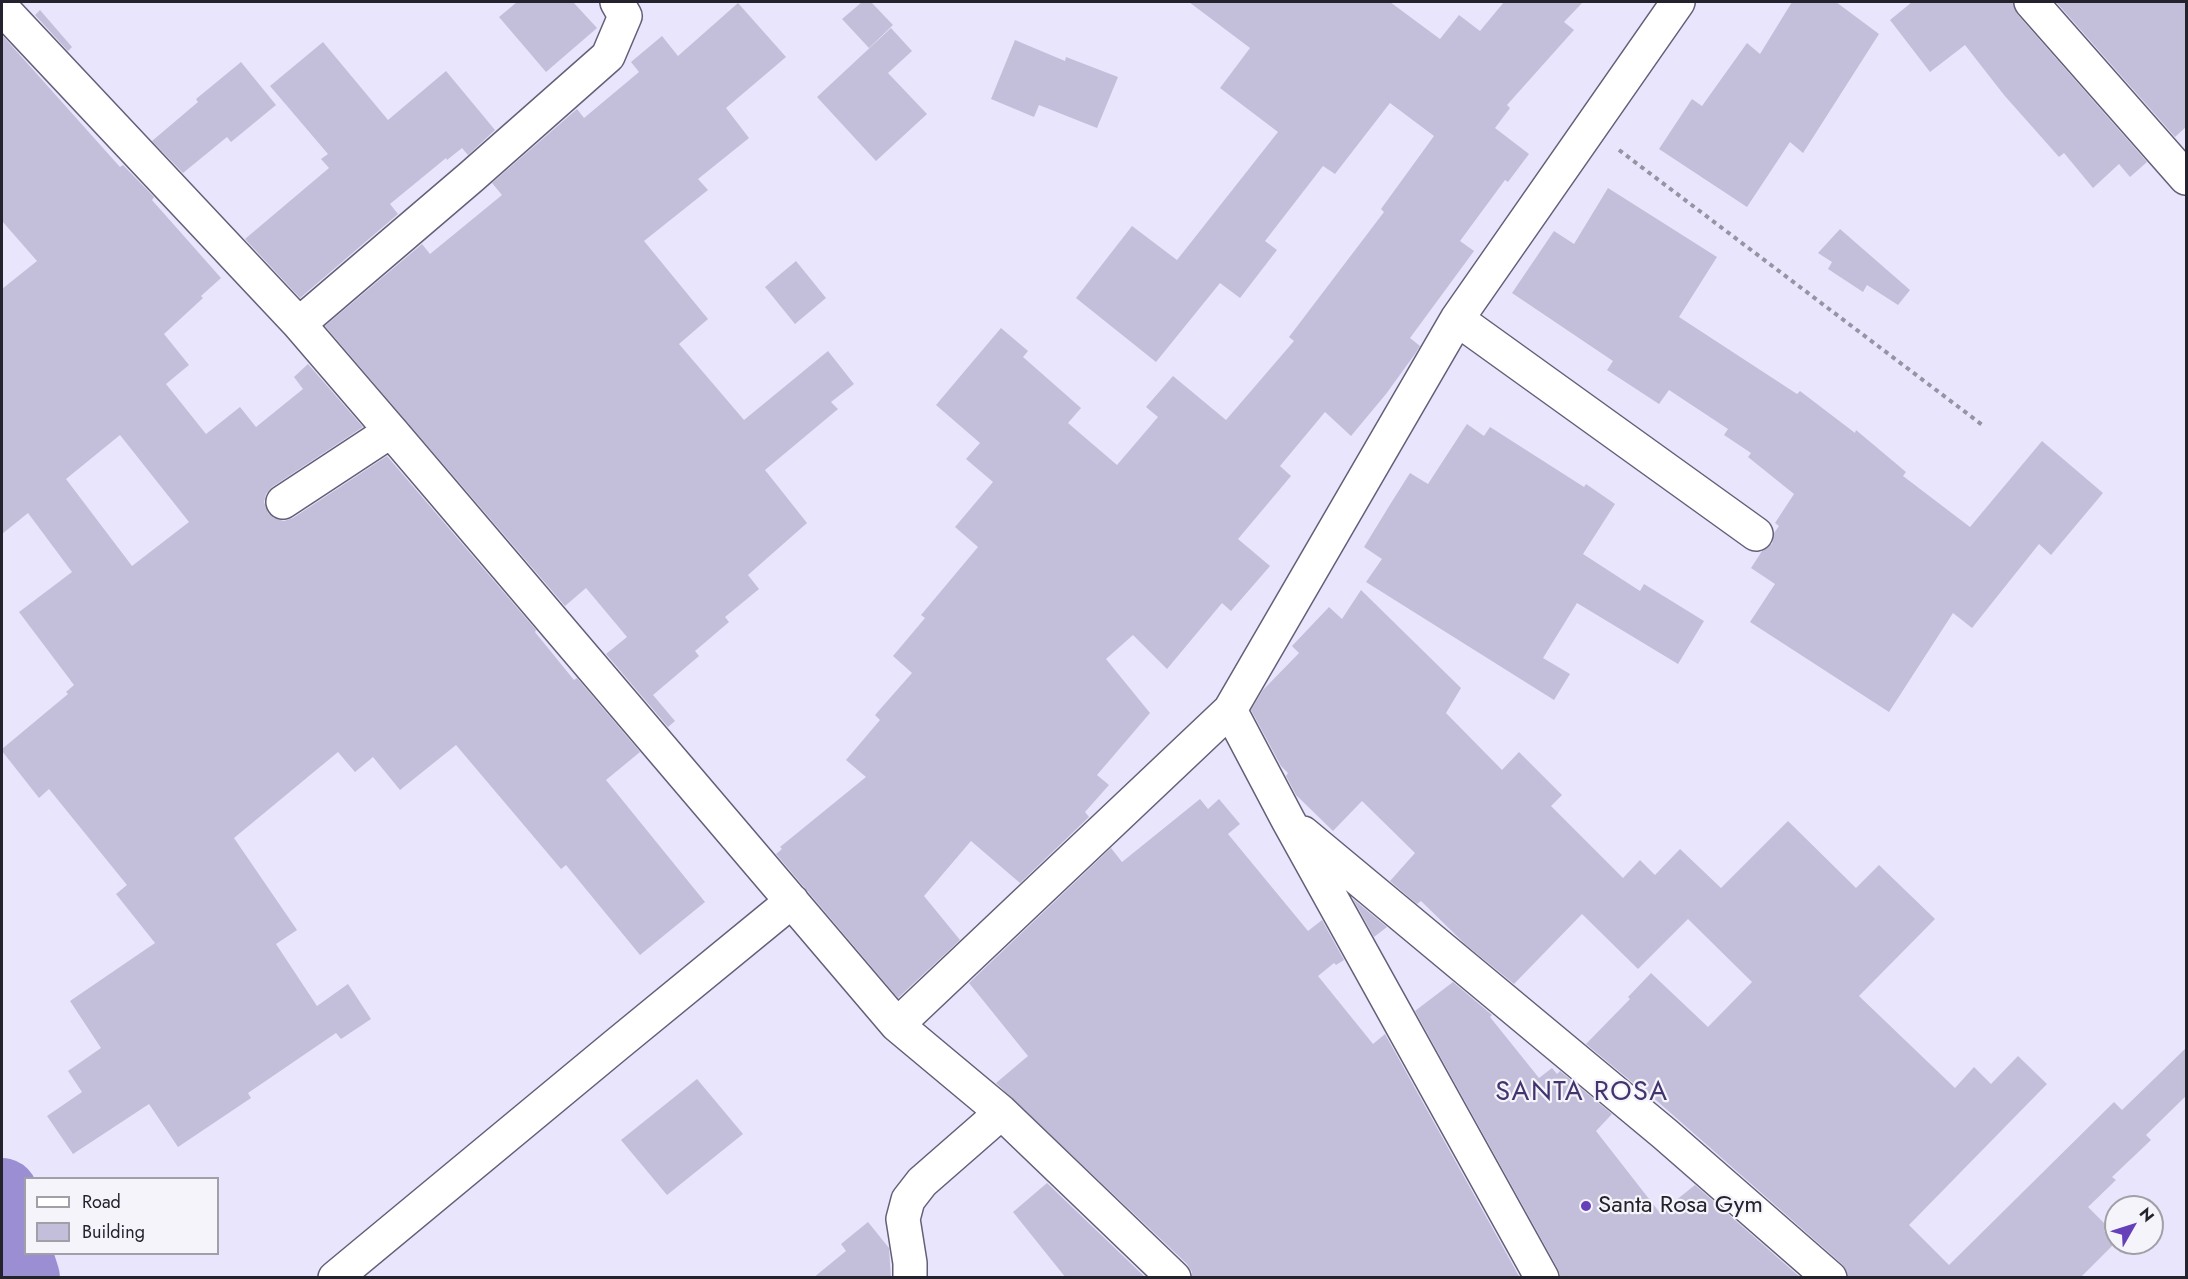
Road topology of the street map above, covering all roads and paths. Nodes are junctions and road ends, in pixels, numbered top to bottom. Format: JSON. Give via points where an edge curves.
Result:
{"nodes":[{"id":1,"x":617,"y":2,"type":"edge"},
{"id":2,"x":1678,"y":2,"type":"edge"},
{"id":3,"x":2031,"y":2,"type":"edge"},
{"id":4,"x":2,"y":8,"type":"edge"},
{"id":5,"x":1590,"y":128,"type":"junction"},
{"id":6,"x":2184,"y":175,"type":"edge"},
{"id":7,"x":1457,"y":320,"type":"junction"},
{"id":8,"x":299,"y":324,"type":"junction"},
{"id":9,"x":1985,"y":427,"type":"dead end"},
{"id":10,"x":391,"y":431,"type":"junction"},
{"id":11,"x":283,"y":502,"type":"dead end"},
{"id":12,"x":1756,"y":534,"type":"dead end"},
{"id":13,"x":1230,"y":710,"type":"junction"},
{"id":14,"x":1288,"y":820,"type":"junction"},
{"id":15,"x":792,"y":902,"type":"junction"},
{"id":16,"x":897,"y":1024,"type":"junction"},
{"id":17,"x":1001,"y":1113,"type":"junction"},
{"id":18,"x":1168,"y":1276,"type":"edge"},
{"id":19,"x":335,"y":1278,"type":"edge"},
{"id":20,"x":910,"y":1278,"type":"edge"},
{"id":21,"x":1542,"y":1278,"type":"edge"},
{"id":22,"x":1830,"y":1278,"type":"edge"}],
"edges":[{"from":1,"to":8,"type":"street","via":[[625,16],[608,56]]},
{"from":2,"to":5,"type":"street"},
{"from":3,"to":6,"type":"street"},
{"from":4,"to":8,"type":"street"},
{"from":5,"to":7,"type":"street"},
{"from":5,"to":9,"type":"path"},
{"from":7,"to":12,"type":"street"},
{"from":7,"to":13,"type":"street"},
{"from":8,"to":10,"type":"street"},
{"from":10,"to":11,"type":"street"},
{"from":10,"to":15,"type":"street"},
{"from":13,"to":14,"type":"street"},
{"from":13,"to":16,"type":"street"},
{"from":14,"to":21,"type":"street"},
{"from":14,"to":22,"type":"street","via":[[1665,1134]]},
{"from":15,"to":16,"type":"street"},
{"from":15,"to":19,"type":"street"},
{"from":16,"to":17,"type":"street"},
{"from":17,"to":18,"type":"street"},
{"from":17,"to":20,"type":"street","via":[[922,1182],[908,1200],[903,1219]]}]}
